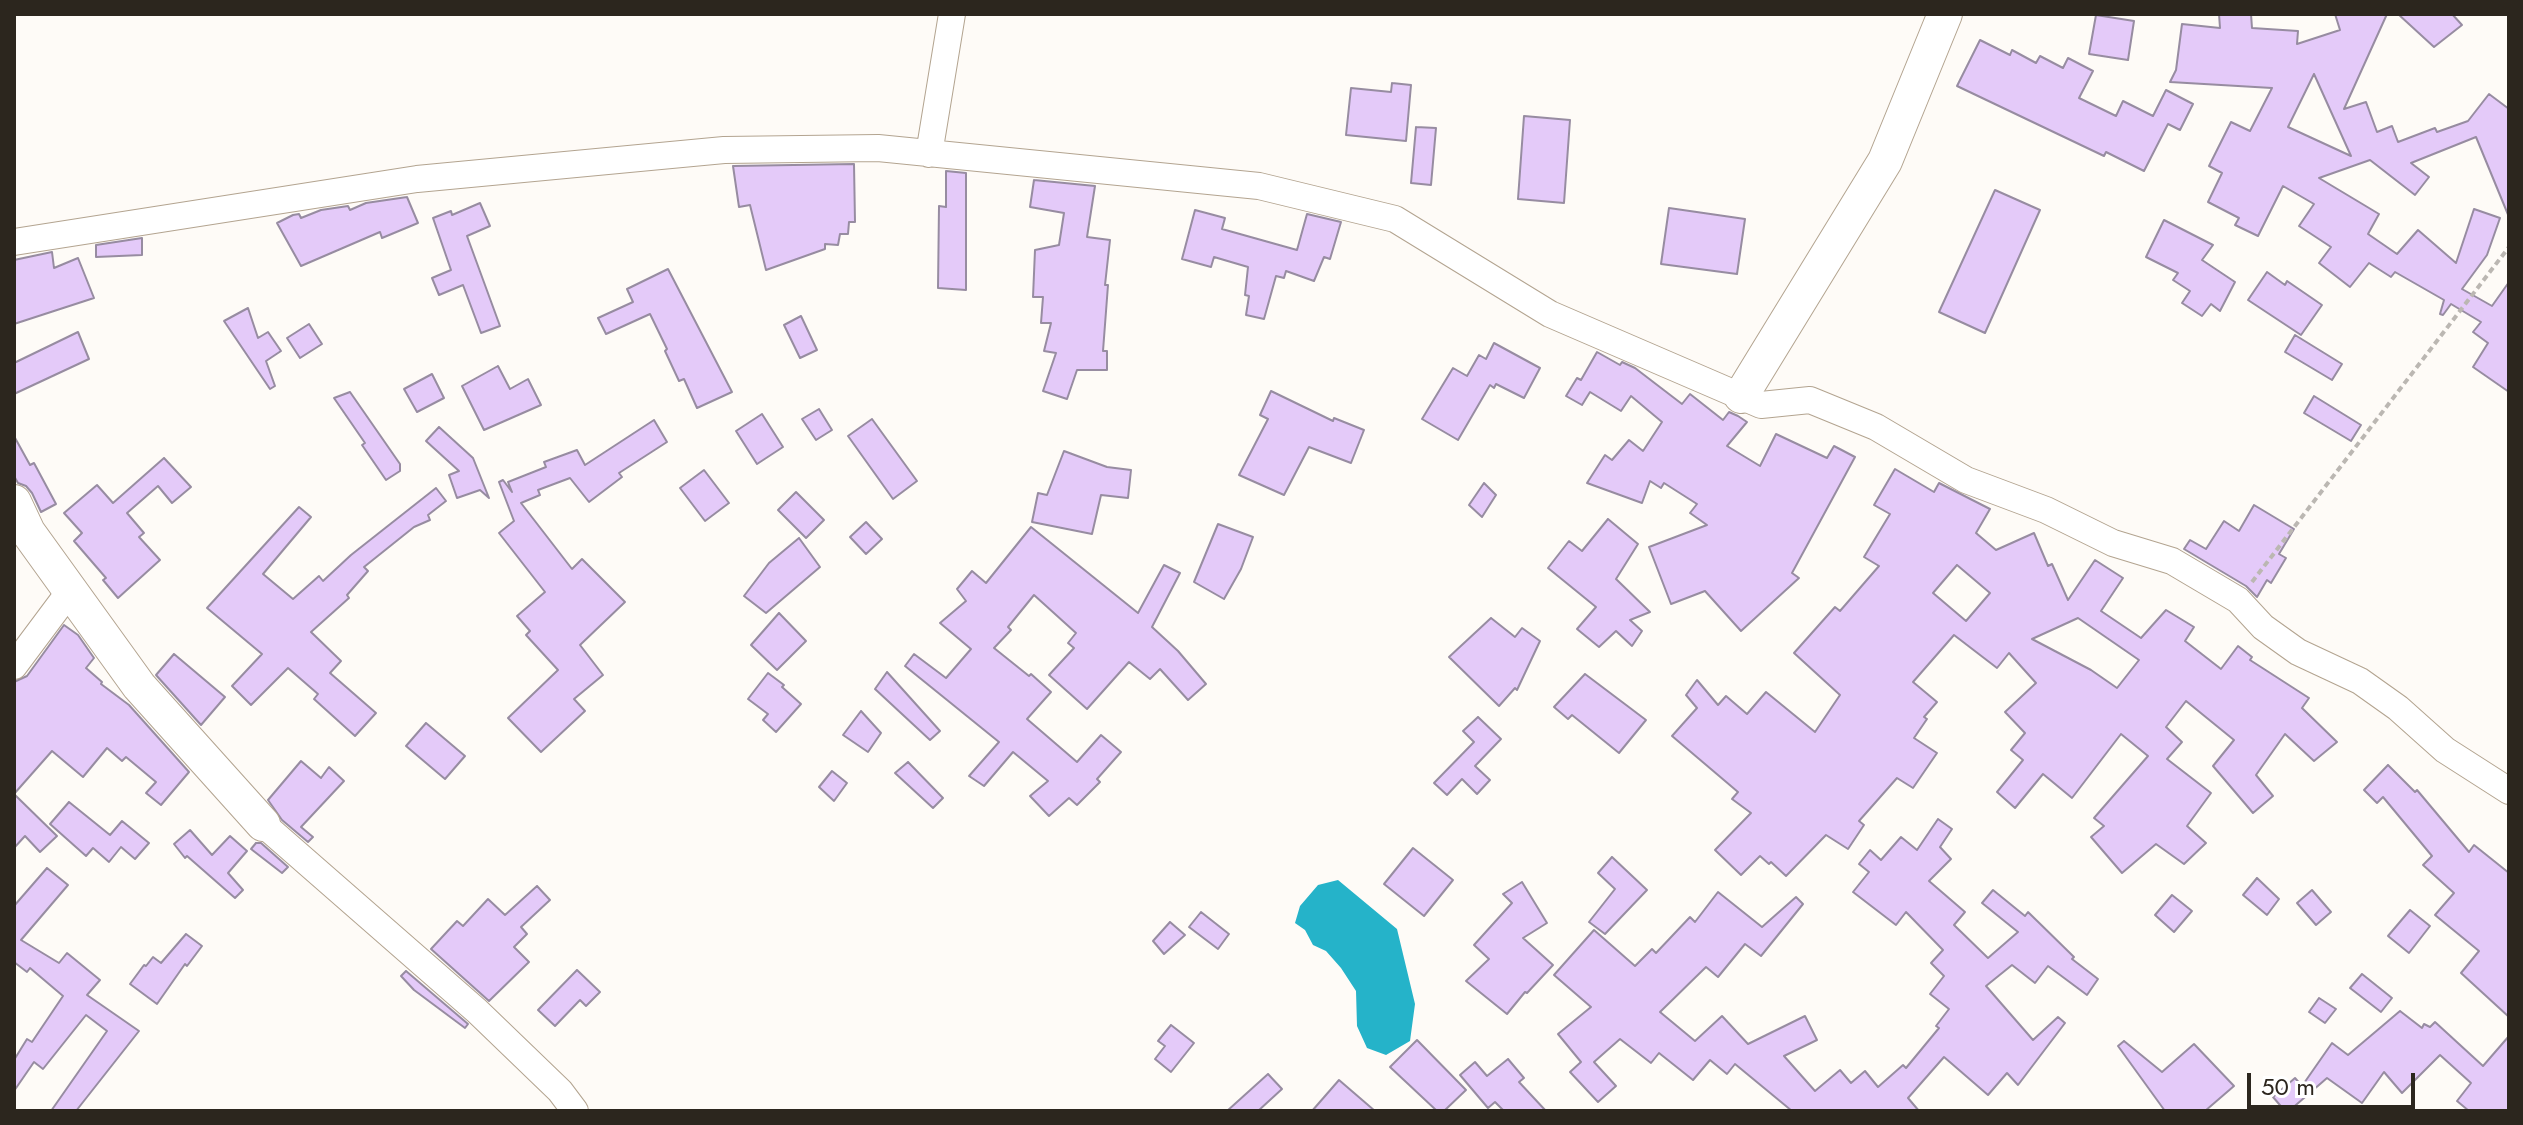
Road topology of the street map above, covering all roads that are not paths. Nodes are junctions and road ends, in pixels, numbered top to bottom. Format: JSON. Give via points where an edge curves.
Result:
{"nodes":[{"id":1,"x":952,"y":14,"type":"edge"},
{"id":2,"x":1945,"y":14,"type":"edge"},
{"id":3,"x":929,"y":154,"type":"junction"},
{"id":4,"x":14,"y":242,"type":"edge"},
{"id":5,"x":1741,"y":396,"type":"junction"},
{"id":6,"x":14,"y":502,"type":"edge"},
{"id":7,"x":70,"y":591,"type":"junction"},
{"id":8,"x":14,"y":666,"type":"edge"},
{"id":9,"x":2509,"y":791,"type":"edge"},
{"id":10,"x":263,"y":824,"type":"joint"},
{"id":11,"x":575,"y":1111,"type":"edge"}],
"edges":[{"from":1,"to":3,"type":"street"},
{"from":2,"to":5,"type":"street","via":[[1885,161]]},
{"from":3,"to":4,"type":"street","via":[[878,148],[724,150],[433,178]]},
{"from":3,"to":5,"type":"street","via":[[1259,186],[1395,219],[1550,314]]},
{"from":5,"to":9,"type":"street","via":[[1761,405],[1810,400],[1876,427],[1966,480],[2113,543],[2172,561],[2238,600],[2263,627],[2298,652],[2360,681],[2445,750]]},
{"from":6,"to":7,"type":"street","via":[[28,532]]},
{"from":7,"to":8,"type":"street"},
{"from":7,"to":10,"type":"street","via":[[139,686]]},
{"from":10,"to":11,"type":"street","via":[[477,1011]]}]}
